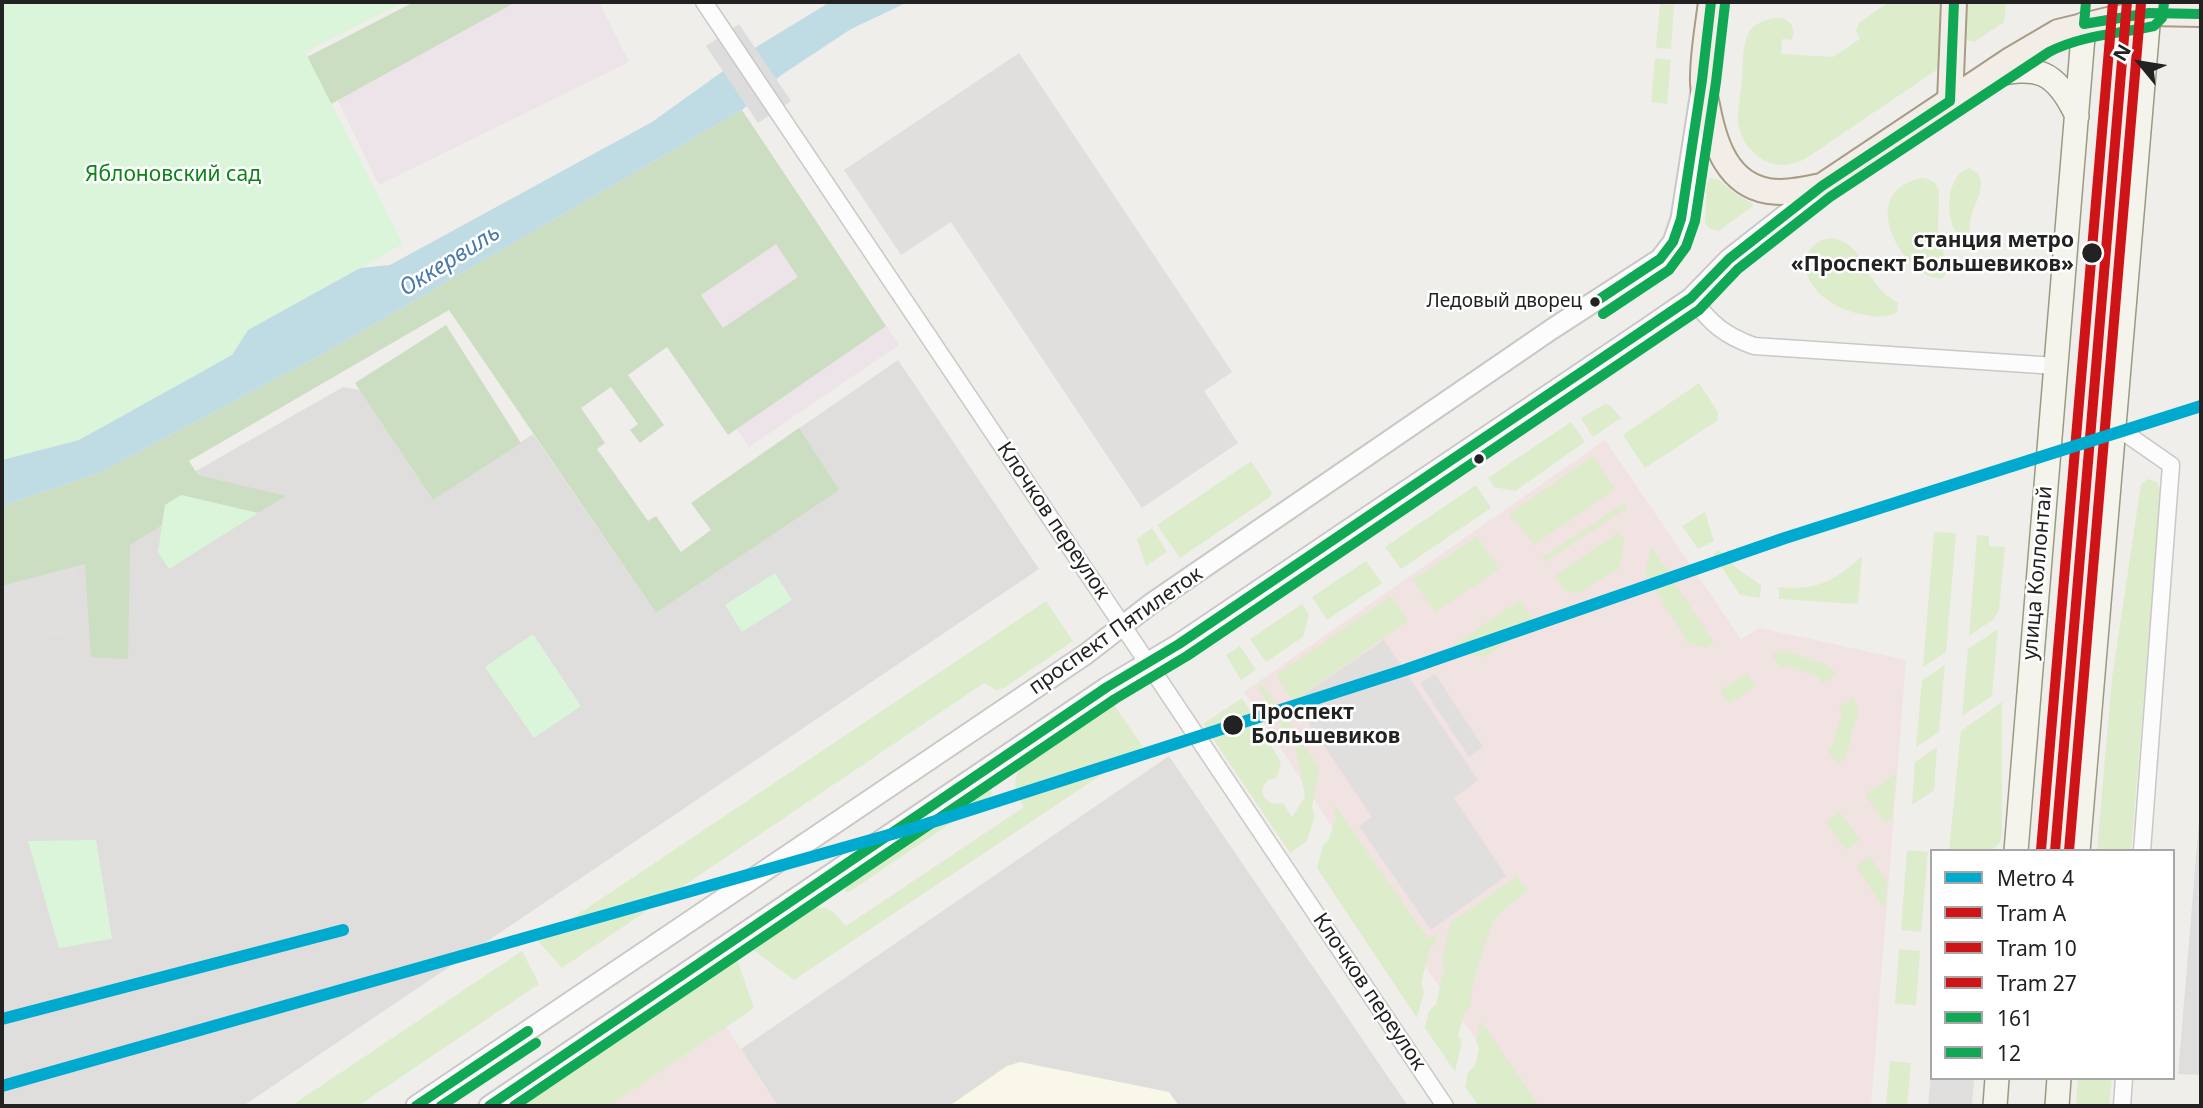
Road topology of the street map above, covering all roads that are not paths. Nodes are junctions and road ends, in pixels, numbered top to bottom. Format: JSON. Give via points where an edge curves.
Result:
{"nodes":[{"id":1,"x":704,"y":2,"type":"edge"},
{"id":2,"x":1711,"y":2,"type":"edge"},
{"id":3,"x":1954,"y":2,"type":"edge"},
{"id":4,"x":2150,"y":7,"type":"edge"},
{"id":5,"x":2085,"y":13,"type":"edge"},
{"id":6,"x":2201,"y":14,"type":"edge"},
{"id":7,"x":1985,"y":77,"type":"junction"},
{"id":8,"x":1702,"y":80,"type":"junction"},
{"id":9,"x":1950,"y":101,"type":"junction"},
{"id":10,"x":2077,"y":116,"type":"junction"},
{"id":11,"x":1822,"y":186,"type":"junction"},
{"id":12,"x":1691,"y":298,"type":"junction"},
{"id":13,"x":2056,"y":366,"type":"junction"},
{"id":14,"x":2115,"y":426,"type":"junction"},
{"id":15,"x":1123,"y":625,"type":"junction"},
{"id":16,"x":1148,"y":662,"type":"junction"},
{"id":17,"x":2016,"y":849,"type":"edge"},
{"id":18,"x":2078,"y":849,"type":"edge"},
{"id":19,"x":2142,"y":849,"type":"edge"},
{"id":20,"x":1997,"y":1080,"type":"edge"},
{"id":21,"x":2059,"y":1080,"type":"edge"},
{"id":22,"x":2124,"y":1080,"type":"edge"},
{"id":23,"x":416,"y":1106,"type":"edge"},
{"id":24,"x":489,"y":1106,"type":"edge"},
{"id":25,"x":1445,"y":1106,"type":"edge"},
{"id":26,"x":1995,"y":1106,"type":"edge"},
{"id":27,"x":2057,"y":1106,"type":"edge"},
{"id":28,"x":2122,"y":1106,"type":"edge"}],
"edges":[{"from":1,"to":15,"type":"street","name":"Клочков переулок"},
{"from":2,"to":8,"type":"main road"},
{"from":3,"to":9,"type":"main road"},
{"from":4,"to":5,"type":"main road"},
{"from":4,"to":6,"type":"main road"},
{"from":4,"to":14,"type":"main road"},
{"from":5,"to":7,"type":"main road","name":"проспект Пятилеток"},
{"from":5,"to":10,"type":"main road","name":"улица Коллонтай"},
{"from":7,"to":9,"type":"main road","name":"проспект Пятилеток"},
{"from":7,"to":10,"type":"main road","via":[[2030,69],[2041,73],[2066,94]]},
{"from":8,"to":11,"type":"main road","via":[[1716,145],[1735,174],[1767,191]]},
{"from":8,"to":15,"type":"street","name":"проспект Пятилеток","via":[[1681,219],[1673,242],[1660,259]]},
{"from":9,"to":11,"type":"main road","name":"проспект Пятилеток"},
{"from":10,"to":13,"type":"main road","name":"улица Коллонтай"},
{"from":11,"to":12,"type":"street","name":"проспект Пятилеток","via":[[1729,259]]},
{"from":12,"to":13,"type":"street","via":[[1718,329],[1754,346]]},
{"from":12,"to":16,"type":"street","name":"проспект Пятилеток"},
{"from":13,"to":17,"type":"main road","name":"улица Коллонтай"},
{"from":14,"to":18,"type":"main road"},
{"from":14,"to":19,"type":"street","via":[[2171,465]]},
{"from":15,"to":16,"type":"street","name":"Клочков переулок"},
{"from":15,"to":23,"type":"street","name":"проспект Пятилеток"},
{"from":16,"to":24,"type":"street","name":"проспект Пятилеток"},
{"from":16,"to":25,"type":"street","name":"Клочков переулок"},
{"from":20,"to":26,"type":"main road"},
{"from":21,"to":27,"type":"main road"},
{"from":22,"to":28,"type":"street"}]}
